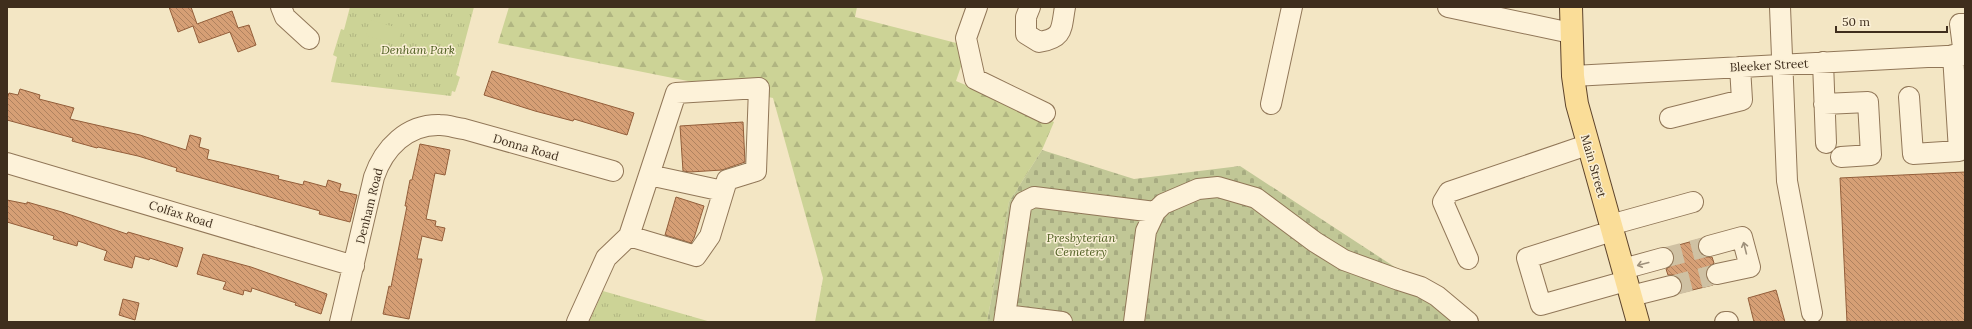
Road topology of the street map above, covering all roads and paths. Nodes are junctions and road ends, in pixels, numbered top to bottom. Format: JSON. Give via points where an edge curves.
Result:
{"nodes":[{"id":1,"x":281,"y":7,"type":"edge"},
{"id":2,"x":977,"y":7,"type":"edge"},
{"id":3,"x":1030,"y":7,"type":"edge"},
{"id":4,"x":1065,"y":7,"type":"edge"},
{"id":5,"x":1292,"y":7,"type":"edge"},
{"id":6,"x":1448,"y":7,"type":"edge"},
{"id":7,"x":1571,"y":7,"type":"edge"},
{"id":8,"x":1780,"y":7,"type":"edge"},
{"id":9,"x":1965,"y":24,"type":"edge"},
{"id":10,"x":1571,"y":33,"type":"junction"},
{"id":11,"x":309,"y":39,"type":"dead end"},
{"id":12,"x":1961,"y":55,"type":"edge"},
{"id":13,"x":1823,"y":62,"type":"junction"},
{"id":14,"x":1782,"y":65,"type":"junction"},
{"id":15,"x":1740,"y":67,"type":"junction"},
{"id":16,"x":1573,"y":76,"type":"junction"},
{"id":17,"x":1909,"y":97,"type":"dead end"},
{"id":18,"x":1271,"y":104,"type":"dead end"},
{"id":19,"x":1824,"y":104,"type":"junction"},
{"id":20,"x":1045,"y":113,"type":"dead end"},
{"id":21,"x":1670,"y":118,"type":"dead end"},
{"id":22,"x":440,"y":125,"type":"joint"},
{"id":23,"x":1826,"y":143,"type":"dead end"},
{"id":24,"x":1588,"y":145,"type":"junction"},
{"id":25,"x":1841,"y":157,"type":"dead end"},
{"id":26,"x":7,"y":163,"type":"edge"},
{"id":27,"x":613,"y":171,"type":"dead end"},
{"id":28,"x":649,"y":175,"type":"junction"},
{"id":29,"x":723,"y":192,"type":"junction"},
{"id":30,"x":1693,"y":202,"type":"dead end"},
{"id":31,"x":1155,"y":212,"type":"junction"},
{"id":32,"x":1611,"y":228,"type":"junction"},
{"id":33,"x":629,"y":236,"type":"junction"},
{"id":34,"x":1709,"y":246,"type":"tunnel mouth"},
{"id":35,"x":1663,"y":258,"type":"tunnel mouth"},
{"id":36,"x":1468,"y":259,"type":"dead end"},
{"id":37,"x":354,"y":266,"type":"junction"},
{"id":38,"x":1717,"y":274,"type":"tunnel mouth"},
{"id":39,"x":1627,"y":282,"type":"junction"},
{"id":40,"x":1671,"y":286,"type":"tunnel mouth"},
{"id":41,"x":1812,"y":313,"type":"dead end"},
{"id":42,"x":1005,"y":318,"type":"edge"},
{"id":43,"x":340,"y":322,"type":"edge"},
{"id":44,"x":577,"y":322,"type":"edge"},
{"id":45,"x":1062,"y":322,"type":"edge"},
{"id":46,"x":1134,"y":322,"type":"edge"},
{"id":47,"x":1468,"y":322,"type":"edge"},
{"id":48,"x":1638,"y":322,"type":"edge"},
{"id":49,"x":1725,"y":322,"type":"edge"},
{"id":50,"x":1728,"y":322,"type":"edge"}],
"edges":[{"from":1,"to":11,"type":"street","via":[[285,17]]},
{"from":2,"to":20,"type":"street","via":[[966,38],[975,79]]},
{"from":3,"to":4,"type":"street","via":[[1026,17],[1026,34],[1039,42],[1053,40],[1060,33]]},
{"from":5,"to":18,"type":"street"},
{"from":6,"to":10,"type":"street"},
{"from":7,"to":10,"type":"main road","name":"Main Street"},
{"from":8,"to":14,"type":"street"},
{"from":9,"to":12,"type":"street","via":[[1960,24]]},
{"from":10,"to":16,"type":"main road","name":"Main Street"},
{"from":12,"to":13,"type":"street","name":"Bleeker Street"},
{"from":12,"to":17,"type":"street","via":[[1959,151],[1913,154]]},
{"from":13,"to":14,"type":"street","name":"Bleeker Street"},
{"from":13,"to":19,"type":"street"},
{"from":14,"to":15,"type":"street","name":"Bleeker Street"},
{"from":14,"to":41,"type":"street","via":[[1787,181]]},
{"from":15,"to":16,"type":"street","name":"Bleeker Street"},
{"from":15,"to":21,"type":"street","via":[[1742,100]]},
{"from":16,"to":24,"type":"main road","name":"Main Street","via":[[1577,104]]},
{"from":19,"to":23,"type":"street"},
{"from":19,"to":25,"type":"street","via":[[1868,102],[1871,155]]},
{"from":22,"to":27,"type":"street","name":"Donna Road","via":[[464,129]]},
{"from":22,"to":37,"type":"street","name":"Denham Road","via":[[409,132],[397,140],[379,163]]},
{"from":24,"to":32,"type":"main road","name":"Main Street"},
{"from":24,"to":36,"type":"street","via":[[1449,192],[1444,202]]},
{"from":26,"to":37,"type":"street","name":"Colfax Road"},
{"from":28,"to":29,"type":"street"},
{"from":28,"to":29,"type":"street","via":[[676,93],[759,88],[756,171],[727,180]]},
{"from":28,"to":33,"type":"street"},
{"from":29,"to":33,"type":"street","via":[[710,236],[696,256]]},
{"from":30,"to":32,"type":"street"},
{"from":31,"to":42,"type":"street","via":[[1034,197],[1024,202],[1021,207]]},
{"from":31,"to":46,"type":"street","via":[[1146,231]]},
{"from":31,"to":47,"type":"street","via":[[1164,204],[1198,189],[1218,187],[1256,198],[1344,260],[1421,287],[1438,296]]},
{"from":32,"to":39,"type":"main road","name":"Main Street"},
{"from":32,"to":39,"type":"street","via":[[1527,258],[1541,305]]},
{"from":33,"to":44,"type":"street","via":[[606,258]]},
{"from":38,"to":34,"type":"street","one_way":true,"via":[[1750,266],[1742,237]]},
{"from":35,"to":39,"type":"street","one_way":true},
{"from":37,"to":43,"type":"street","name":"Denham Road"},
{"from":39,"to":40,"type":"street"},
{"from":39,"to":48,"type":"main road","name":"Main Street"},
{"from":42,"to":45,"type":"street"},
{"from":49,"to":50,"type":"street"}]}
